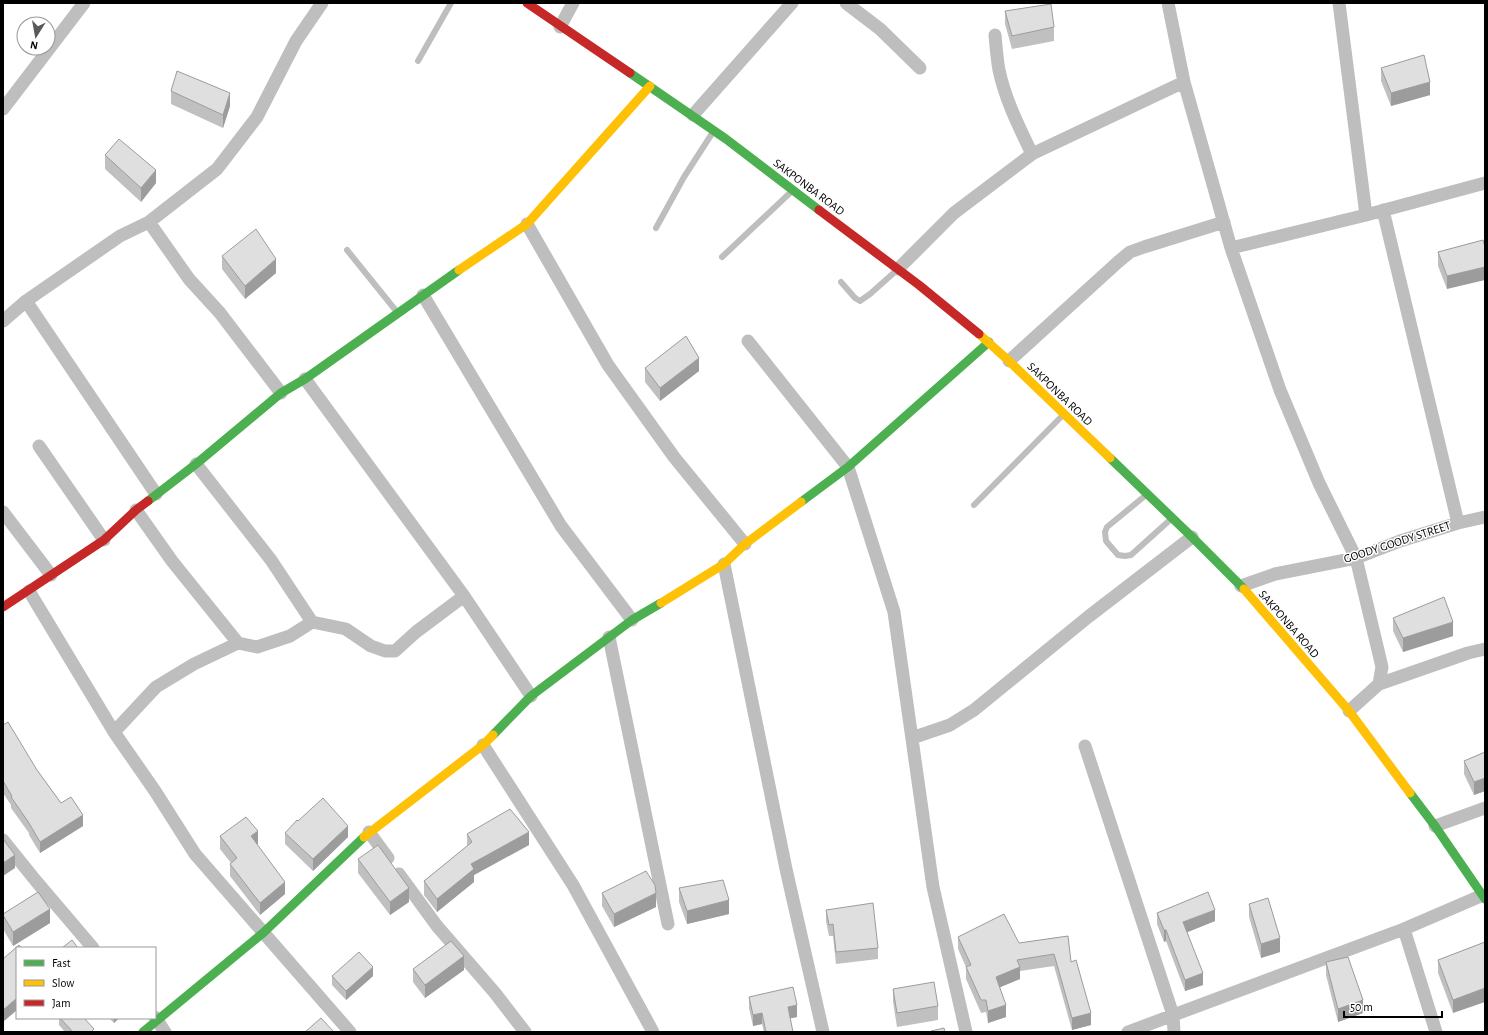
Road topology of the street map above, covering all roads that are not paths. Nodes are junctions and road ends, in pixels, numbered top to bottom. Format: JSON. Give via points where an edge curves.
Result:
{"nodes":[{"id":1,"x":84,"y":3,"type":"edge"},
{"id":2,"x":322,"y":3,"type":"edge"},
{"id":3,"x":451,"y":3,"type":"edge"},
{"id":4,"x":527,"y":3,"type":"edge"},
{"id":5,"x":573,"y":3,"type":"edge"},
{"id":6,"x":792,"y":3,"type":"edge"},
{"id":7,"x":846,"y":3,"type":"edge"},
{"id":8,"x":1168,"y":3,"type":"edge"},
{"id":9,"x":1339,"y":3,"type":"edge"},
{"id":10,"x":560,"y":27,"type":"junction"},
{"id":11,"x":995,"y":35,"type":"dead end"},
{"id":12,"x":418,"y":61,"type":"dead end"},
{"id":13,"x":920,"y":68,"type":"dead end"},
{"id":14,"x":1184,"y":82,"type":"junction"},
{"id":15,"x":650,"y":86,"type":"junction"},
{"id":16,"x":3,"y":109,"type":"edge"},
{"id":17,"x":694,"y":116,"type":"junction"},
{"id":18,"x":714,"y":131,"type":"junction"},
{"id":19,"x":1032,"y":154,"type":"junction"},
{"id":20,"x":1485,"y":183,"type":"edge"},
{"id":21,"x":793,"y":190,"type":"junction"},
{"id":22,"x":1383,"y":210,"type":"junction"},
{"id":23,"x":1366,"y":215,"type":"junction"},
{"id":24,"x":149,"y":222,"type":"junction"},
{"id":25,"x":1224,"y":222,"type":"junction"},
{"id":26,"x":527,"y":224,"type":"junction"},
{"id":27,"x":656,"y":228,"type":"dead end"},
{"id":28,"x":1231,"y":248,"type":"junction"},
{"id":29,"x":347,"y":250,"type":"dead end"},
{"id":30,"x":722,"y":257,"type":"dead end"},
{"id":31,"x":898,"y":269,"type":"junction"},
{"id":32,"x":841,"y":282,"type":"dead end"},
{"id":33,"x":423,"y":295,"type":"junction"},
{"id":34,"x":26,"y":301,"type":"junction"},
{"id":35,"x":398,"y":313,"type":"junction"},
{"id":36,"x":3,"y":321,"type":"edge"},
{"id":37,"x":748,"y":340,"type":"dead end"},
{"id":38,"x":990,"y":342,"type":"junction"},
{"id":39,"x":1009,"y":361,"type":"junction"},
{"id":40,"x":305,"y":379,"type":"junction"},
{"id":41,"x":281,"y":393,"type":"junction"},
{"id":42,"x":1064,"y":414,"type":"junction"},
{"id":43,"x":39,"y":446,"type":"dead end"},
{"id":44,"x":196,"y":464,"type":"junction"},
{"id":45,"x":848,"y":467,"type":"junction"},
{"id":46,"x":156,"y":494,"type":"junction"},
{"id":47,"x":1147,"y":494,"type":"junction"},
{"id":48,"x":974,"y":505,"type":"dead end"},
{"id":49,"x":136,"y":510,"type":"junction"},
{"id":50,"x":3,"y":512,"type":"edge"},
{"id":51,"x":1485,"y":517,"type":"edge"},
{"id":52,"x":1172,"y":518,"type":"junction"},
{"id":53,"x":1458,"y":523,"type":"junction"},
{"id":54,"x":1192,"y":537,"type":"junction"},
{"id":55,"x":104,"y":540,"type":"junction"},
{"id":56,"x":746,"y":544,"type":"junction"},
{"id":57,"x":1356,"y":558,"type":"junction"},
{"id":58,"x":724,"y":564,"type":"junction"},
{"id":59,"x":51,"y":575,"type":"junction"},
{"id":60,"x":1241,"y":586,"type":"junction"},
{"id":61,"x":29,"y":591,"type":"junction"},
{"id":62,"x":464,"y":596,"type":"junction"},
{"id":63,"x":3,"y":607,"type":"edge"},
{"id":64,"x":632,"y":620,"type":"junction"},
{"id":65,"x":312,"y":622,"type":"junction"},
{"id":66,"x":608,"y":638,"type":"junction"},
{"id":67,"x":238,"y":643,"type":"junction"},
{"id":68,"x":1485,"y":649,"type":"edge"},
{"id":69,"x":1379,"y":684,"type":"junction"},
{"id":70,"x":531,"y":696,"type":"junction"},
{"id":71,"x":1349,"y":711,"type":"junction"},
{"id":72,"x":114,"y":732,"type":"junction"},
{"id":73,"x":912,"y":738,"type":"junction"},
{"id":74,"x":483,"y":745,"type":"junction"},
{"id":75,"x":1085,"y":746,"type":"dead end"},
{"id":76,"x":1485,"y":808,"type":"edge"},
{"id":77,"x":1435,"y":826,"type":"junction"},
{"id":78,"x":368,"y":832,"type":"junction"},
{"id":79,"x":3,"y":840,"type":"edge"},
{"id":80,"x":1484,"y":897,"type":"edge"},
{"id":81,"x":668,"y":924,"type":"dead end"},
{"id":82,"x":1404,"y":929,"type":"junction"},
{"id":83,"x":263,"y":933,"type":"junction"},
{"id":84,"x":92,"y":947,"type":"edge"},
{"id":85,"x":1173,"y":1015,"type":"junction"},
{"id":86,"x":156,"y":1018,"type":"edge"},
{"id":87,"x":155,"y":1019,"type":"edge"},
{"id":88,"x":143,"y":1032,"type":"edge"},
{"id":89,"x":165,"y":1032,"type":"edge"},
{"id":90,"x":350,"y":1032,"type":"edge"},
{"id":91,"x":525,"y":1032,"type":"edge"},
{"id":92,"x":653,"y":1032,"type":"edge"},
{"id":93,"x":823,"y":1032,"type":"edge"},
{"id":94,"x":966,"y":1032,"type":"edge"},
{"id":95,"x":1128,"y":1032,"type":"edge"},
{"id":96,"x":1174,"y":1032,"type":"edge"},
{"id":97,"x":1436,"y":1032,"type":"edge"}],
"edges":[{"from":1,"to":16,"type":"street"},
{"from":2,"to":24,"type":"street","via":[[296,41],[257,117],[216,169]]},
{"from":3,"to":12,"type":"lane"},
{"from":4,"to":10,"type":"street","name":"SAKPONBA ROAD"},
{"from":5,"to":10,"type":"street"},
{"from":6,"to":17,"type":"street"},
{"from":7,"to":13,"type":"street","via":[[880,28]]},
{"from":8,"to":14,"type":"street"},
{"from":9,"to":23,"type":"street"},
{"from":10,"to":15,"type":"street","name":"SAKPONBA ROAD"},
{"from":11,"to":19,"type":"street","via":[[999,70],[1007,98]]},
{"from":14,"to":19,"type":"street"},
{"from":14,"to":25,"type":"street"},
{"from":15,"to":17,"type":"street","name":"SAKPONBA ROAD"},
{"from":15,"to":26,"type":"street"},
{"from":17,"to":18,"type":"street","name":"SAKPONBA ROAD"},
{"from":18,"to":21,"type":"street","name":"SAKPONBA ROAD"},
{"from":18,"to":27,"type":"lane","via":[[684,177]]},
{"from":19,"to":31,"type":"street","via":[[954,213]]},
{"from":20,"to":22,"type":"street"},
{"from":21,"to":30,"type":"lane"},
{"from":21,"to":31,"type":"street","name":"SAKPONBA ROAD"},
{"from":22,"to":23,"type":"street"},
{"from":22,"to":53,"type":"street"},
{"from":23,"to":28,"type":"street"},
{"from":24,"to":34,"type":"street","via":[[120,236]]},
{"from":24,"to":41,"type":"street","via":[[189,279],[220,313]]},
{"from":25,"to":28,"type":"street"},
{"from":25,"to":39,"type":"street","via":[[1130,252]]},
{"from":26,"to":33,"type":"street"},
{"from":26,"to":56,"type":"street","via":[[608,365],[674,457]]},
{"from":28,"to":57,"type":"street","via":[[1280,390]]},
{"from":29,"to":35,"type":"lane"},
{"from":31,"to":32,"type":"lane","via":[[860,301]]},
{"from":31,"to":38,"type":"street","name":"SAKPONBA ROAD"},
{"from":33,"to":35,"type":"street"},
{"from":33,"to":64,"type":"street","via":[[561,526]]},
{"from":34,"to":36,"type":"street"},
{"from":34,"to":46,"type":"street"},
{"from":35,"to":40,"type":"street"},
{"from":37,"to":45,"type":"street"},
{"from":38,"to":39,"type":"street","name":"SAKPONBA ROAD"},
{"from":38,"to":45,"type":"street"},
{"from":39,"to":42,"type":"street","name":"SAKPONBA ROAD"},
{"from":40,"to":41,"type":"street"},
{"from":40,"to":62,"type":"street"},
{"from":41,"to":44,"type":"street"},
{"from":42,"to":47,"type":"street","name":"SAKPONBA ROAD"},
{"from":42,"to":48,"type":"lane"},
{"from":43,"to":55,"type":"street"},
{"from":44,"to":46,"type":"street"},
{"from":44,"to":65,"type":"street","via":[[271,560]]},
{"from":45,"to":56,"type":"street"},
{"from":45,"to":73,"type":"street","via":[[894,612]]},
{"from":46,"to":49,"type":"street"},
{"from":47,"to":52,"type":"street","name":"SAKPONBA ROAD"},
{"from":47,"to":52,"type":"lane","via":[[1107,527],[1106,541],[1118,555],[1131,555]]},
{"from":49,"to":55,"type":"street"},
{"from":49,"to":67,"type":"street","via":[[172,561]]},
{"from":50,"to":59,"type":"street"},
{"from":51,"to":53,"type":"street","name":"GOODY GOODY STREET"},
{"from":52,"to":54,"type":"street","name":"SAKPONBA ROAD"},
{"from":53,"to":57,"type":"street","name":"GOODY GOODY STREET"},
{"from":54,"to":60,"type":"street","name":"SAKPONBA ROAD"},
{"from":54,"to":73,"type":"street","via":[[974,710],[950,725]]},
{"from":55,"to":59,"type":"street"},
{"from":56,"to":58,"type":"street"},
{"from":57,"to":60,"type":"street","name":"GOODY GOODY STREET","via":[[1275,574]]},
{"from":57,"to":69,"type":"street","via":[[1382,667]]},
{"from":58,"to":64,"type":"street"},
{"from":58,"to":93,"type":"street","via":[[786,869]]},
{"from":59,"to":61,"type":"street"},
{"from":60,"to":71,"type":"street","name":"SAKPONBA ROAD"},
{"from":61,"to":63,"type":"street"},
{"from":61,"to":72,"type":"street"},
{"from":62,"to":65,"type":"street","via":[[395,651],[385,651],[371,646],[346,629]]},
{"from":62,"to":70,"type":"street"},
{"from":64,"to":66,"type":"street"},
{"from":65,"to":67,"type":"street","via":[[290,636],[257,647]]},
{"from":66,"to":70,"type":"street"},
{"from":66,"to":81,"type":"street"},
{"from":67,"to":72,"type":"street","via":[[194,664],[156,687]]},
{"from":68,"to":69,"type":"street"},
{"from":69,"to":71,"type":"street"},
{"from":70,"to":74,"type":"street"},
{"from":71,"to":77,"type":"street","name":"SAKPONBA ROAD"},
{"from":72,"to":83,"type":"street","via":[[195,854]]},
{"from":73,"to":94,"type":"street","via":[[932,887]]},
{"from":74,"to":78,"type":"street"},
{"from":74,"to":92,"type":"street","via":[[573,885]]},
{"from":75,"to":85,"type":"street"},
{"from":76,"to":77,"type":"street"},
{"from":77,"to":80,"type":"street","name":"SAKPONBA ROAD"},
{"from":78,"to":83,"type":"street"},
{"from":78,"to":91,"type":"street","via":[[436,926],[495,993]]},
{"from":79,"to":84,"type":"street"},
{"from":80,"to":82,"type":"street"},
{"from":82,"to":85,"type":"street"},
{"from":82,"to":97,"type":"street"},
{"from":83,"to":86,"type":"street"},
{"from":83,"to":90,"type":"street"},
{"from":85,"to":95,"type":"street"},
{"from":85,"to":96,"type":"street"},
{"from":86,"to":89,"type":"street"},
{"from":87,"to":88,"type":"street"}]}
